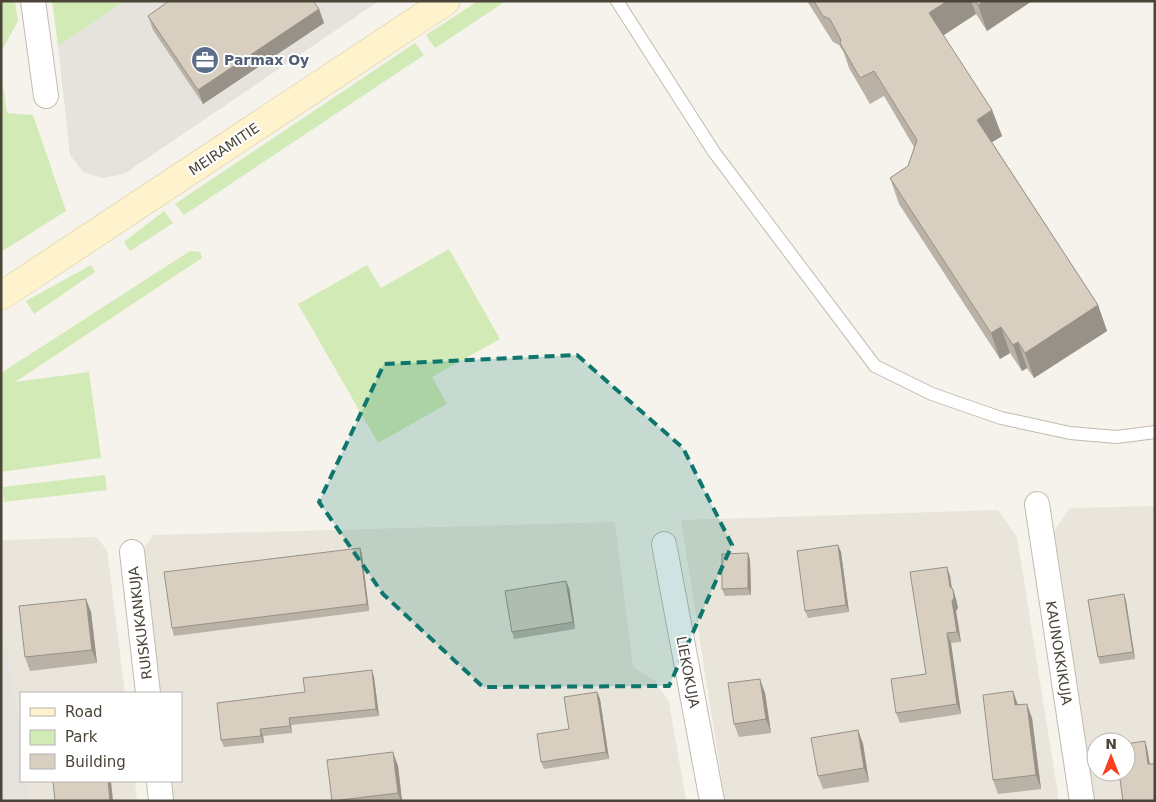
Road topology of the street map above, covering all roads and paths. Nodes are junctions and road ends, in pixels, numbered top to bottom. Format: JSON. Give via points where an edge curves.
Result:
{"nodes":[{"id":1,"x":33,"y":1,"type":"edge"},
{"id":2,"x":446,"y":1,"type":"edge"},
{"id":3,"x":617,"y":1,"type":"edge"},
{"id":4,"x":46,"y":96,"type":"dead end"},
{"id":5,"x":1,"y":296,"type":"edge"},
{"id":6,"x":1155,"y":432,"type":"edge"},
{"id":7,"x":1037,"y":504,"type":"dead end"},
{"id":8,"x":664,"y":544,"type":"dead end"},
{"id":9,"x":132,"y":552,"type":"dead end"},
{"id":10,"x":148,"y":692,"type":"edge"},
{"id":11,"x":159,"y":782,"type":"edge"},
{"id":12,"x":161,"y":801,"type":"edge"},
{"id":13,"x":712,"y":801,"type":"edge"},
{"id":14,"x":1082,"y":801,"type":"edge"}],
"edges":[{"from":1,"to":4,"type":"street"},
{"from":2,"to":5,"type":"main road","name":"MEIRAMITIE"},
{"from":3,"to":6,"type":"lane","via":[[714,152],[875,366],[932,394],[1001,418],[1070,433],[1117,437]]},
{"from":7,"to":14,"type":"street","name":"KAUNOKKIKUJA"},
{"from":8,"to":13,"type":"street","name":"LIEKOKUJA"},
{"from":9,"to":10,"type":"street","name":"RUISKUKANKUJA"},
{"from":11,"to":12,"type":"street"}]}
